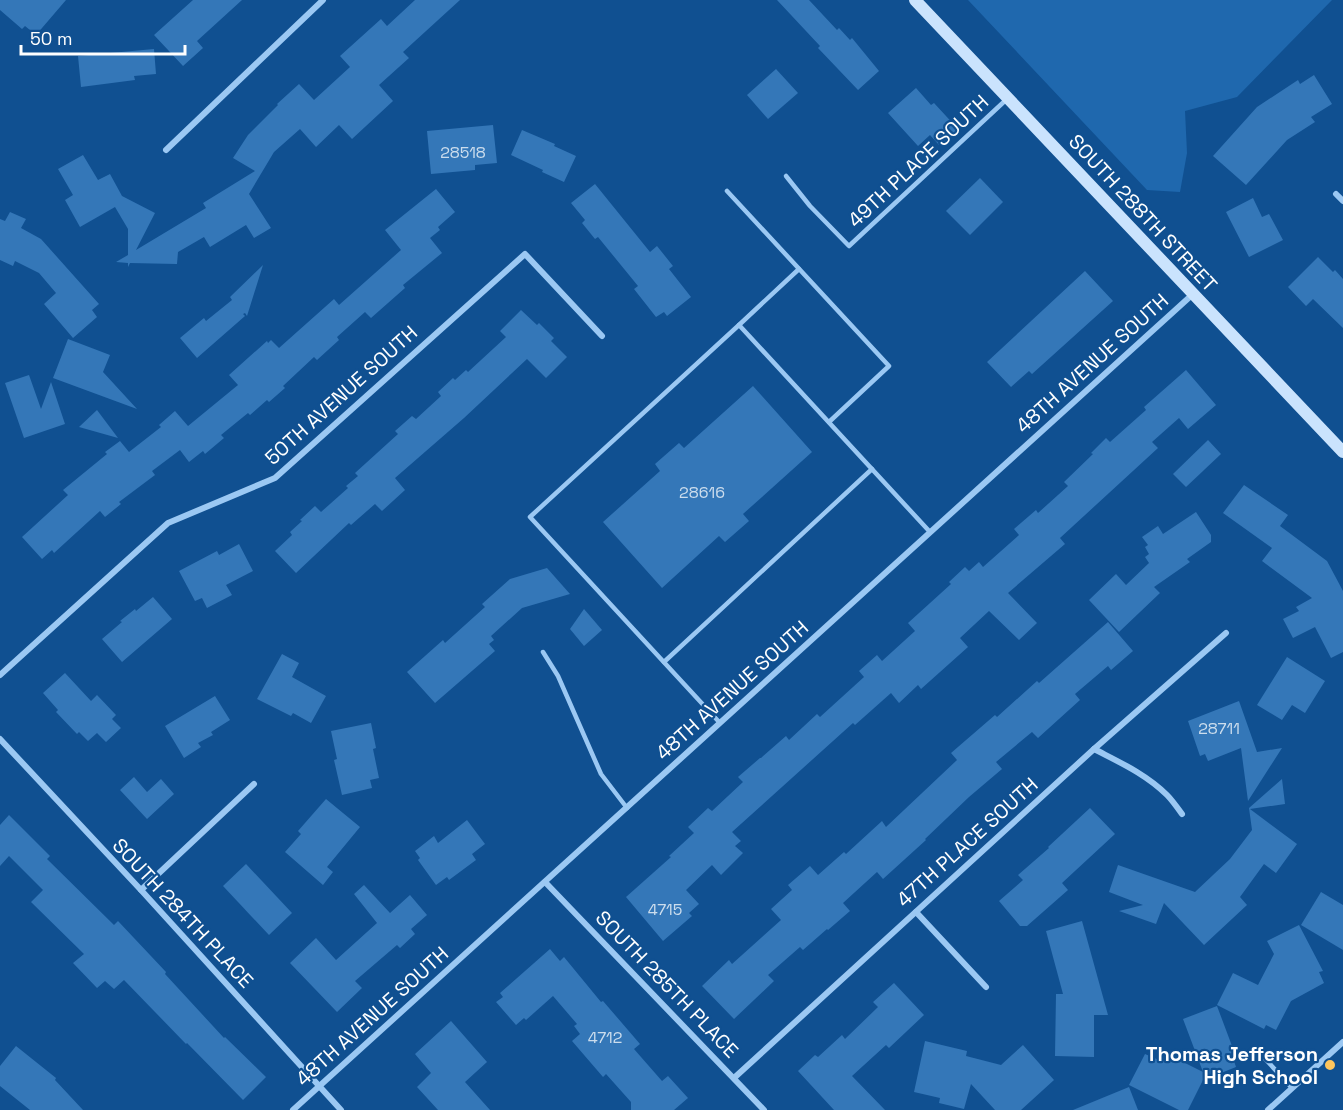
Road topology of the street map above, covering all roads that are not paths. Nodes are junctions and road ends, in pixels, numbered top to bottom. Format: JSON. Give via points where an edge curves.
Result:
{"nodes":[{"id":1,"x":323,"y":0,"type":"edge"},
{"id":2,"x":915,"y":0,"type":"edge"},
{"id":3,"x":1008,"y":98,"type":"junction"},
{"id":4,"x":166,"y":150,"type":"dead end"},
{"id":5,"x":786,"y":176,"type":"dead end"},
{"id":6,"x":727,"y":191,"type":"dead end"},
{"id":7,"x":1336,"y":194,"type":"dead end"},
{"id":8,"x":1343,"y":201,"type":"edge"},
{"id":9,"x":799,"y":269,"type":"junction"},
{"id":10,"x":1193,"y":294,"type":"junction"},
{"id":11,"x":739,"y":325,"type":"junction"},
{"id":12,"x":602,"y":336,"type":"dead end"},
{"id":13,"x":829,"y":422,"type":"junction"},
{"id":14,"x":1343,"y":452,"type":"edge"},
{"id":15,"x":872,"y":469,"type":"junction"},
{"id":16,"x":930,"y":532,"type":"junction"},
{"id":17,"x":1226,"y":633,"type":"dead end"},
{"id":18,"x":543,"y":652,"type":"dead end"},
{"id":19,"x":664,"y":662,"type":"junction"},
{"id":20,"x":0,"y":675,"type":"edge"},
{"id":21,"x":720,"y":723,"type":"junction"},
{"id":22,"x":0,"y":739,"type":"edge"},
{"id":23,"x":1094,"y":749,"type":"junction"},
{"id":24,"x":254,"y":784,"type":"dead end"},
{"id":25,"x":627,"y":808,"type":"junction"},
{"id":26,"x":1182,"y":814,"type":"dead end"},
{"id":27,"x":545,"y":882,"type":"junction"},
{"id":28,"x":141,"y":890,"type":"junction"},
{"id":29,"x":916,"y":912,"type":"junction"},
{"id":30,"x":986,"y":987,"type":"dead end"},
{"id":31,"x":1343,"y":1042,"type":"edge"},
{"id":32,"x":1258,"y":1051,"type":"dead end"},
{"id":33,"x":734,"y":1078,"type":"junction"},
{"id":34,"x":320,"y":1086,"type":"junction"},
{"id":35,"x":1292,"y":1088,"type":"junction"},
{"id":36,"x":293,"y":1110,"type":"edge"},
{"id":37,"x":341,"y":1110,"type":"edge"},
{"id":38,"x":764,"y":1110,"type":"edge"},
{"id":39,"x":1268,"y":1110,"type":"edge"}],
"edges":[{"from":1,"to":4,"type":"street"},
{"from":2,"to":3,"type":"main road","name":"SOUTH 288TH STREET"},
{"from":3,"to":5,"type":"lane","name":"49TH PLACE SOUTH","via":[[849,246]]},
{"from":3,"to":10,"type":"main road","name":"SOUTH 288TH STREET"},
{"from":6,"to":9,"type":"lane"},
{"from":7,"to":8,"type":"street"},
{"from":9,"to":11,"type":"lane"},
{"from":9,"to":13,"type":"lane","via":[[889,366]]},
{"from":10,"to":14,"type":"main road","name":"SOUTH 288TH STREET"},
{"from":10,"to":16,"type":"street","name":"48TH AVENUE SOUTH"},
{"from":11,"to":13,"type":"lane"},
{"from":11,"to":19,"type":"lane","via":[[530,517]]},
{"from":12,"to":20,"type":"street","name":"50TH AVENUE SOUTH","via":[[525,254],[275,478],[168,523]]},
{"from":13,"to":15,"type":"lane"},
{"from":15,"to":16,"type":"lane"},
{"from":15,"to":19,"type":"lane"},
{"from":16,"to":21,"type":"street","name":"48TH AVENUE SOUTH"},
{"from":17,"to":23,"type":"street","name":"47TH PLACE SOUTH"},
{"from":18,"to":25,"type":"lane","via":[[558,676],[601,774]]},
{"from":19,"to":21,"type":"lane"},
{"from":21,"to":25,"type":"street","name":"48TH AVENUE SOUTH"},
{"from":22,"to":28,"type":"street","name":"SOUTH 284TH PLACE"},
{"from":23,"to":26,"type":"street","via":[[1151,781]]},
{"from":23,"to":29,"type":"street","name":"47TH PLACE SOUTH"},
{"from":24,"to":28,"type":"street"},
{"from":25,"to":27,"type":"street","name":"48TH AVENUE SOUTH"},
{"from":27,"to":33,"type":"street","name":"SOUTH 285TH PLACE"},
{"from":27,"to":34,"type":"street","name":"48TH AVENUE SOUTH"},
{"from":28,"to":34,"type":"street","name":"SOUTH 284TH PLACE"},
{"from":29,"to":30,"type":"street"},
{"from":29,"to":33,"type":"street","name":"47TH PLACE SOUTH"},
{"from":31,"to":35,"type":"street"},
{"from":32,"to":35,"type":"lane"},
{"from":33,"to":38,"type":"street","name":"SOUTH 285TH PLACE"},
{"from":34,"to":36,"type":"street","name":"48TH AVENUE SOUTH"},
{"from":34,"to":37,"type":"street","name":"SOUTH 284TH PLACE"},
{"from":35,"to":39,"type":"street"}]}
